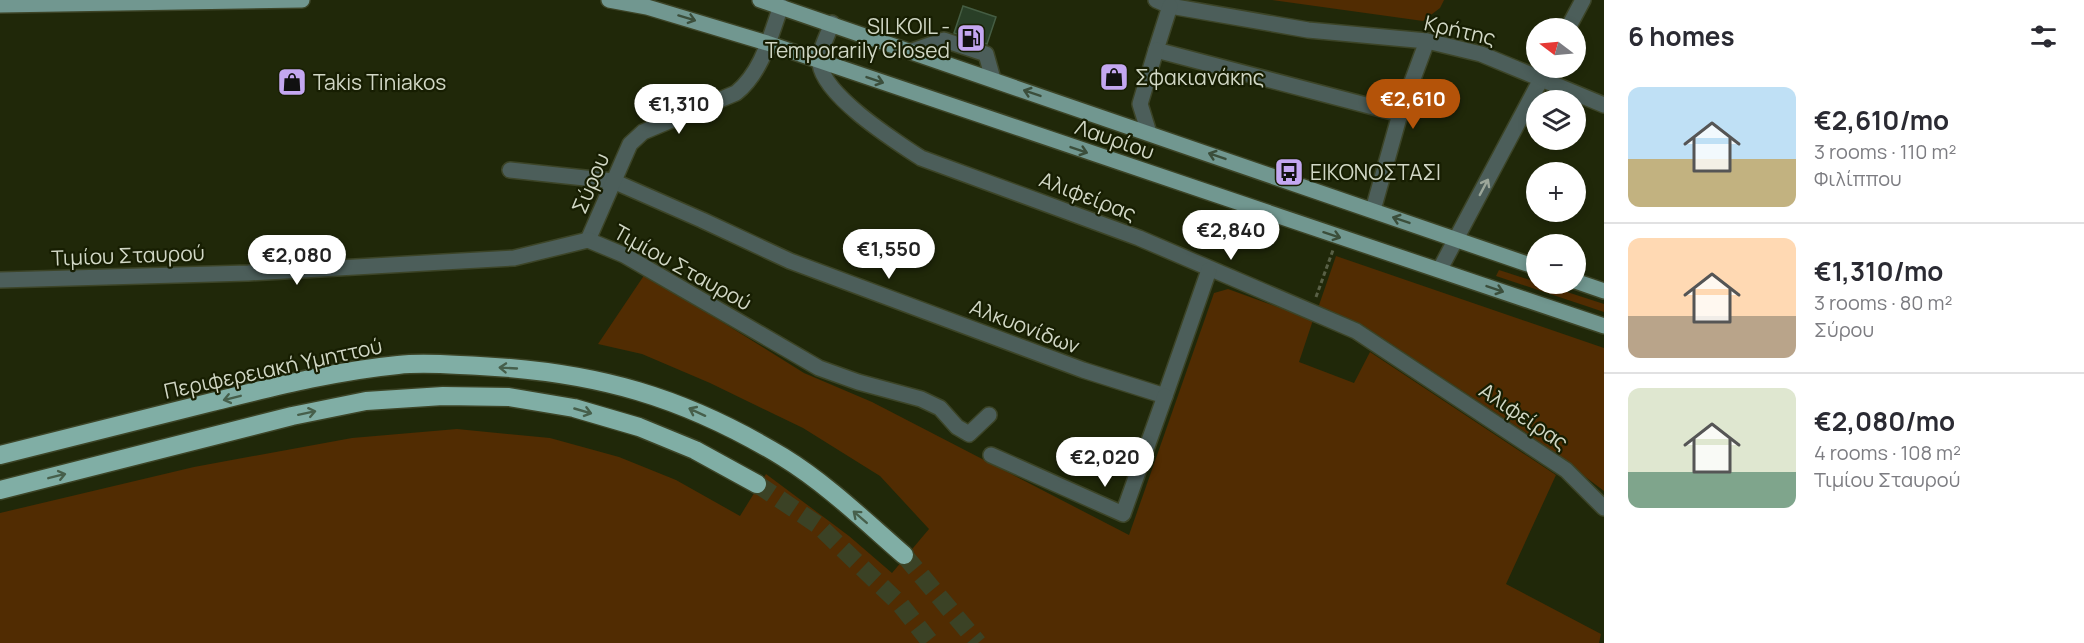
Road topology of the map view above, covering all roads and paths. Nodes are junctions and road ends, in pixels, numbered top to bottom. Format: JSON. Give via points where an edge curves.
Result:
{"nodes":[{"id":1,"x":303,"y":0,"type":"edge"},
{"id":2,"x":609,"y":0,"type":"edge"},
{"id":3,"x":760,"y":0,"type":"edge"},
{"id":4,"x":1583,"y":0,"type":"edge"},
{"id":5,"x":1163,"y":3,"type":"edge"},
{"id":6,"x":0,"y":5,"type":"edge"},
{"id":7,"x":781,"y":6,"type":"junction"},
{"id":8,"x":1573,"y":18,"type":"edge"},
{"id":9,"x":831,"y":23,"type":"junction"},
{"id":10,"x":1427,"y":41,"type":"junction"},
{"id":11,"x":767,"y":43,"type":"junction"},
{"id":12,"x":1156,"y":50,"type":"junction"},
{"id":13,"x":912,"y":51,"type":"junction"},
{"id":14,"x":819,"y":61,"type":"junction"},
{"id":15,"x":1526,"y":67,"type":"edge"},
{"id":16,"x":1541,"y":78,"type":"edge"},
{"id":17,"x":1555,"y":78,"type":"edge"},
{"id":18,"x":993,"y":79,"type":"junction"},
{"id":19,"x":1604,"y":105,"type":"edge"},
{"id":20,"x":1400,"y":114,"type":"junction"},
{"id":21,"x":1149,"y":133,"type":"junction"},
{"id":22,"x":510,"y":170,"type":"dead end"},
{"id":23,"x":613,"y":181,"type":"junction"},
{"id":24,"x":1373,"y":210,"type":"junction"},
{"id":25,"x":1338,"y":237,"type":"junction"},
{"id":26,"x":1456,"y":239,"type":"junction"},
{"id":27,"x":588,"y":240,"type":"junction"},
{"id":28,"x":1526,"y":264,"type":"edge"},
{"id":29,"x":1440,"y":269,"type":"junction"},
{"id":30,"x":1209,"y":270,"type":"junction"},
{"id":31,"x":0,"y":280,"type":"edge"},
{"id":32,"x":1586,"y":285,"type":"edge"},
{"id":33,"x":1604,"y":291,"type":"edge"},
{"id":34,"x":1311,"y":311,"type":"junction"},
{"id":35,"x":1604,"y":326,"type":"edge"},
{"id":36,"x":1165,"y":396,"type":"junction"},
{"id":37,"x":989,"y":415,"type":"dead end"},
{"id":38,"x":0,"y":455,"type":"edge"},
{"id":39,"x":991,"y":455,"type":"dead end"},
{"id":40,"x":757,"y":484,"type":"tunnel mouth"},
{"id":41,"x":0,"y":490,"type":"edge"},
{"id":42,"x":1604,"y":508,"type":"edge"},
{"id":43,"x":904,"y":555,"type":"tunnel mouth"}],
"edges":[{"from":1,"to":6,"type":"main road"},
{"from":2,"to":11,"type":"main road","name":"Λαυρίου","one_way":true,"via":[[647,7]]},
{"from":3,"to":7,"type":"main road","name":"Λαυρίου"},
{"from":4,"to":8,"type":"street"},
{"from":5,"to":10,"type":"street","name":"Κρήτης","via":[[1308,30]]},
{"from":5,"to":12,"type":"street"},
{"from":7,"to":9,"type":"main road","name":"Λαυρίου"},
{"from":7,"to":11,"type":"street","name":"Σύρου"},
{"from":9,"to":13,"type":"main road","name":"Λαυρίου"},
{"from":9,"to":14,"type":"street"},
{"from":10,"to":15,"type":"street","name":"Κρήτης"},
{"from":10,"to":20,"type":"street"},
{"from":11,"to":14,"type":"main road","name":"Λαυρίου"},
{"from":11,"to":23,"type":"street","name":"Σύρου","via":[[752,78],[736,93],[643,132],[630,144]]},
{"from":12,"to":20,"type":"street"},
{"from":12,"to":21,"type":"street","via":[[1140,104]]},
{"from":13,"to":18,"type":"main road","name":"Λαυρίου"},
{"from":13,"to":18,"type":"street","via":[[944,40],[986,54]]},
{"from":14,"to":25,"type":"main road","name":"Λαυρίου","one_way":true},
{"from":14,"to":30,"type":"street","name":"Αλιφείρας","via":[[825,79],[847,102],[921,158],[1106,226]]},
{"from":26,"to":16,"type":"street","one_way":true},
{"from":17,"to":19,"type":"street","name":"Κρήτης"},
{"from":21,"to":18,"type":"main road","name":"Λαυρίου","one_way":true},
{"from":20,"to":24,"type":"street"},
{"from":24,"to":21,"type":"main road","name":"Λαυρίου","one_way":true},
{"from":22,"to":23,"type":"street","name":"Αλκυονίδων"},
{"from":23,"to":27,"type":"street","name":"Σύρου"},
{"from":23,"to":36,"type":"street","name":"Αλκυονίδων","via":[[790,261],[1083,370]]},
{"from":26,"to":24,"type":"main road","name":"Λαυρίου","one_way":true},
{"from":25,"to":29,"type":"main road","name":"Λαυρίου"},
{"from":25,"to":34,"type":"path"},
{"from":26,"to":28,"type":"main road","name":"Λαυρίου"},
{"from":26,"to":29,"type":"street"},
{"from":27,"to":31,"type":"street","name":"Τιμίου Σταυρού","via":[[514,258],[248,273]]},
{"from":27,"to":37,"type":"street","name":"Τιμίου Σταυρού","via":[[624,255],[819,368],[940,408],[969,434]]},
{"from":29,"to":35,"type":"main road","name":"Λαυρίου","one_way":true},
{"from":30,"to":34,"type":"street","name":"Αλιφείρας"},
{"from":30,"to":36,"type":"street"},
{"from":32,"to":33,"type":"main road"},
{"from":34,"to":42,"type":"street","name":"Αλιφείρας","via":[[1373,341],[1531,445],[1566,470]]},
{"from":36,"to":39,"type":"street","via":[[1123,514]]},
{"from":43,"to":38,"type":"highway","name":"Περιφερειακή Υμηττού","one_way":true,"via":[[785,458],[723,425],[659,396],[593,378],[523,368],[399,365],[341,374]]},
{"from":41,"to":40,"type":"highway","one_way":true,"via":[[292,416],[366,401],[443,396],[509,397],[574,408],[686,446]]}]}
